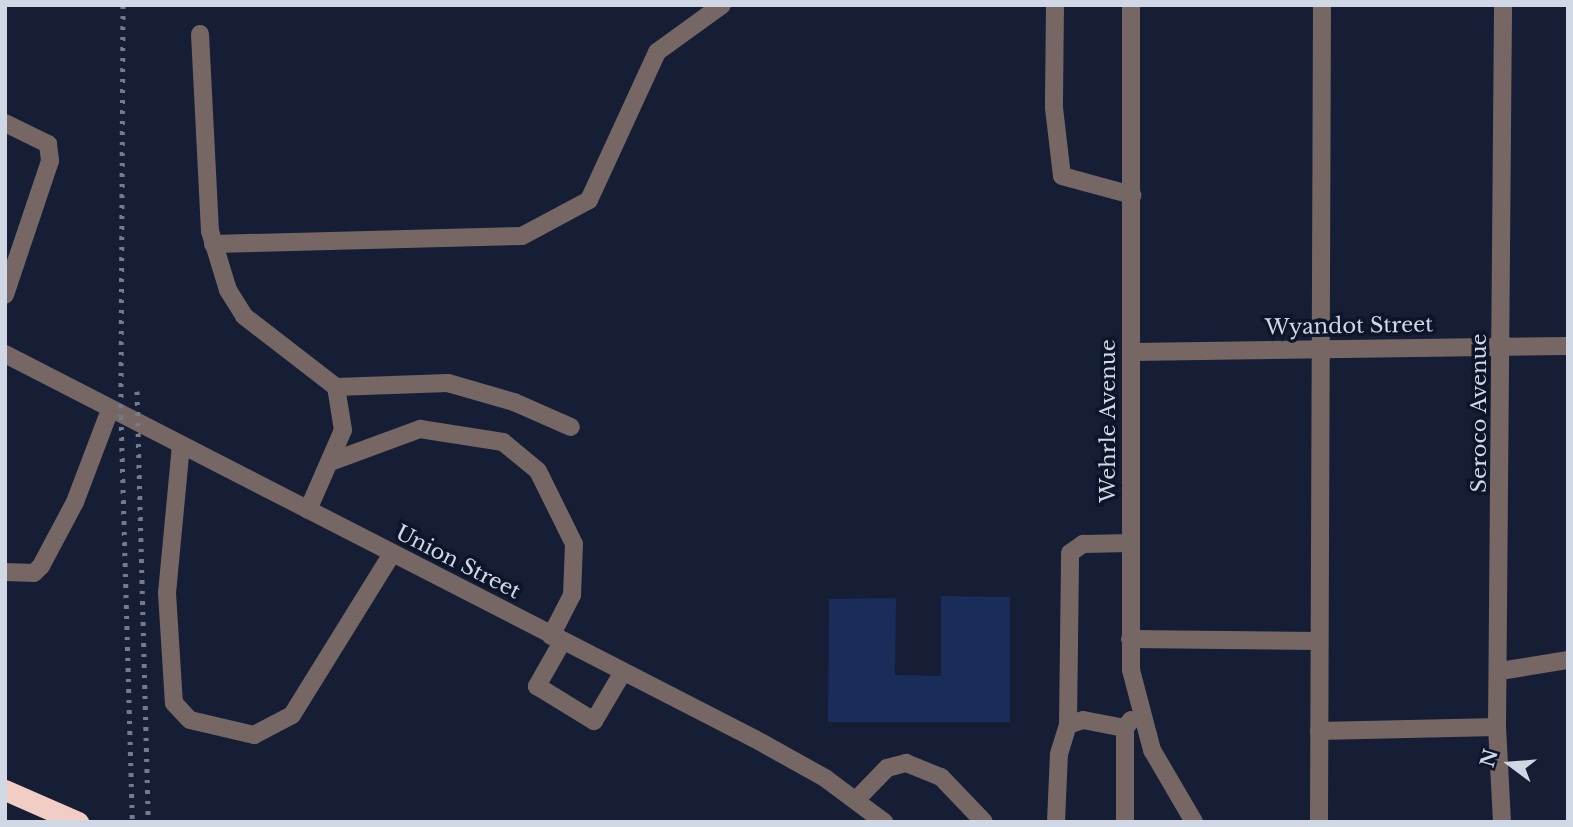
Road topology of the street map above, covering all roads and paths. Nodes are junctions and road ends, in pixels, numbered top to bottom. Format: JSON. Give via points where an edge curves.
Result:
{"nodes":[{"id":1,"x":722,"y":5,"type":"edge"},
{"id":2,"x":1055,"y":5,"type":"edge"},
{"id":3,"x":1131,"y":5,"type":"edge"},
{"id":4,"x":1322,"y":5,"type":"edge"},
{"id":5,"x":1503,"y":5,"type":"edge"},
{"id":6,"x":200,"y":34,"type":"dead end"},
{"id":7,"x":5,"y":122,"type":"edge"},
{"id":8,"x":1132,"y":195,"type":"junction"},
{"id":9,"x":213,"y":244,"type":"junction"},
{"id":10,"x":5,"y":295,"type":"edge"},
{"id":11,"x":1502,"y":345,"type":"junction"},
{"id":12,"x":1568,"y":346,"type":"edge"},
{"id":13,"x":1320,"y":350,"type":"junction"},
{"id":14,"x":1131,"y":352,"type":"junction"},
{"id":15,"x":5,"y":354,"type":"edge"},
{"id":16,"x":336,"y":387,"type":"junction"},
{"id":17,"x":110,"y":410,"type":"junction"},
{"id":18,"x":572,"y":427,"type":"dead end"},
{"id":19,"x":181,"y":445,"type":"junction"},
{"id":20,"x":333,"y":461,"type":"junction"},
{"id":21,"x":308,"y":510,"type":"junction"},
{"id":22,"x":1131,"y":542,"type":"junction"},
{"id":23,"x":392,"y":554,"type":"junction"},
{"id":24,"x":5,"y":572,"type":"edge"},
{"id":25,"x":556,"y":639,"type":"junction"},
{"id":26,"x":1130,"y":639,"type":"junction"},
{"id":27,"x":1318,"y":641,"type":"junction"},
{"id":28,"x":1568,"y":660,"type":"edge"},
{"id":29,"x":1500,"y":671,"type":"junction"},
{"id":30,"x":623,"y":673,"type":"junction"},
{"id":31,"x":1138,"y":708,"type":"junction"},
{"id":32,"x":1068,"y":725,"type":"junction"},
{"id":33,"x":1497,"y":727,"type":"junction"},
{"id":34,"x":1125,"y":728,"type":"junction"},
{"id":35,"x":1319,"y":731,"type":"junction"},
{"id":36,"x":5,"y":790,"type":"edge"},
{"id":37,"x":856,"y":800,"type":"junction"},
{"id":38,"x":78,"y":822,"type":"edge"},
{"id":39,"x":884,"y":822,"type":"edge"},
{"id":40,"x":984,"y":822,"type":"edge"},
{"id":41,"x":1056,"y":822,"type":"edge"},
{"id":42,"x":1125,"y":822,"type":"edge"},
{"id":43,"x":1195,"y":822,"type":"edge"},
{"id":44,"x":1319,"y":822,"type":"edge"},
{"id":45,"x":1502,"y":822,"type":"edge"}],
"edges":[{"from":1,"to":9,"type":"street","via":[[706,12],[657,52],[589,200],[522,236]]},
{"from":2,"to":8,"type":"street","via":[[1054,108],[1062,176]]},
{"from":3,"to":8,"type":"street","name":"Wehrle Avenue"},
{"from":4,"to":13,"type":"street"},
{"from":5,"to":11,"type":"street","name":"Seroco Avenue"},
{"from":6,"to":9,"type":"street"},
{"from":7,"to":10,"type":"street","via":[[48,144],[50,162]]},
{"from":8,"to":14,"type":"street","name":"Wehrle Avenue"},
{"from":9,"to":16,"type":"street","via":[[228,290],[244,316]]},
{"from":11,"to":12,"type":"street","name":"Wyandot Street"},
{"from":11,"to":13,"type":"street","name":"Wyandot Street"},
{"from":11,"to":29,"type":"street","name":"Seroco Avenue"},
{"from":13,"to":14,"type":"street","name":"Wyandot Street"},
{"from":13,"to":27,"type":"street"},
{"from":14,"to":22,"type":"street","name":"Wehrle Avenue"},
{"from":15,"to":17,"type":"street","name":"Union Street"},
{"from":16,"to":18,"type":"street","via":[[448,383],[514,402]]},
{"from":16,"to":20,"type":"street","via":[[343,430]]},
{"from":17,"to":19,"type":"street","name":"Union Street"},
{"from":17,"to":24,"type":"street","via":[[75,502],[41,566],[34,573]]},
{"from":19,"to":21,"type":"street","name":"Union Street"},
{"from":19,"to":23,"type":"street","via":[[167,593],[174,703],[190,720],[254,735],[292,715]]},
{"from":20,"to":21,"type":"street"},
{"from":20,"to":25,"type":"street","via":[[420,429],[503,442],[538,471],[574,544],[572,595]]},
{"from":21,"to":23,"type":"street","name":"Union Street"},
{"from":22,"to":26,"type":"street","name":"Wehrle Avenue"},
{"from":22,"to":32,"type":"street","via":[[1083,544],[1070,552]]},
{"from":23,"to":25,"type":"street","name":"Union Street"},
{"from":25,"to":30,"type":"street","name":"Union Street"},
{"from":25,"to":30,"type":"street","via":[[537,686],[594,721]]},
{"from":26,"to":27,"type":"street"},
{"from":26,"to":31,"type":"street","name":"Wehrle Avenue"},
{"from":27,"to":35,"type":"street"},
{"from":28,"to":29,"type":"street"},
{"from":29,"to":33,"type":"street","name":"Seroco Avenue"},
{"from":30,"to":37,"type":"street","name":"Union Street","via":[[802,765]]},
{"from":31,"to":34,"type":"street"},
{"from":31,"to":43,"type":"street","name":"Wehrle Avenue","via":[[1170,788]]},
{"from":32,"to":34,"type":"street","via":[[1083,720]]},
{"from":32,"to":41,"type":"street","via":[[1059,754]]},
{"from":33,"to":35,"type":"street"},
{"from":33,"to":45,"type":"street","name":"Seroco Avenue"},
{"from":34,"to":42,"type":"street"},
{"from":35,"to":44,"type":"street"},
{"from":36,"to":38,"type":"highway"},
{"from":37,"to":39,"type":"street","name":"Union Street"},
{"from":37,"to":40,"type":"street","via":[[887,768],[915,764],[941,778]]}]}
